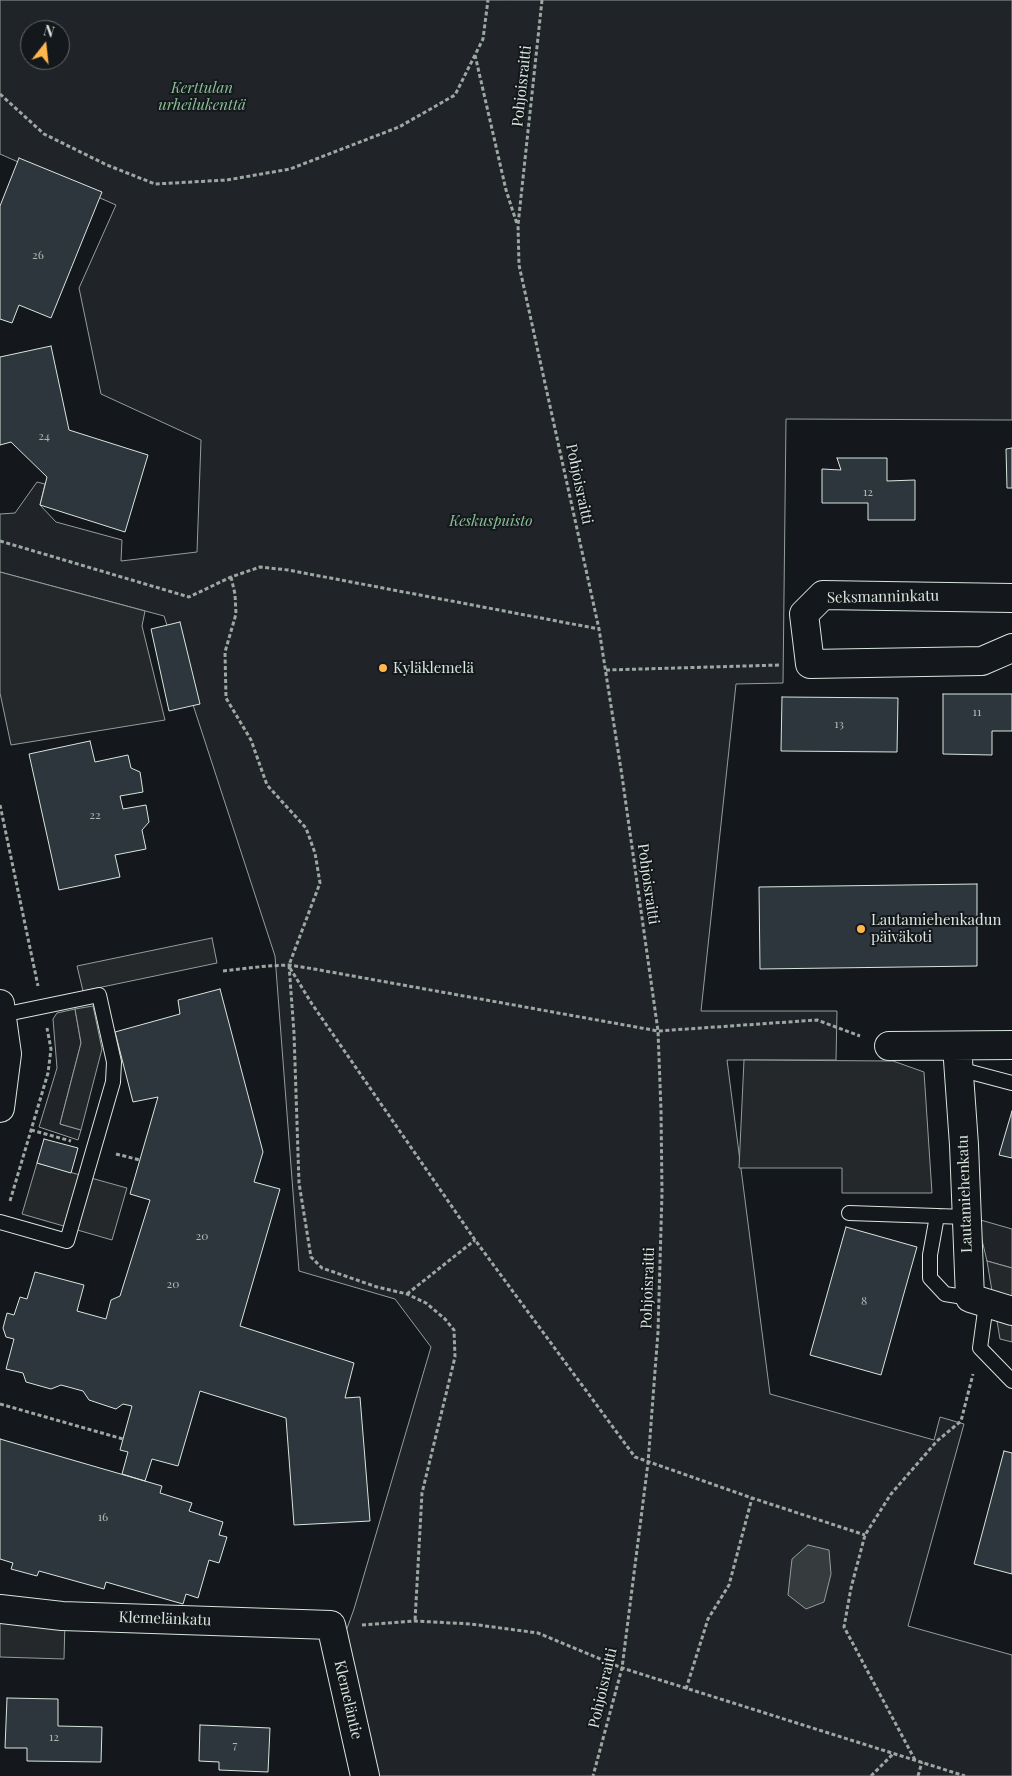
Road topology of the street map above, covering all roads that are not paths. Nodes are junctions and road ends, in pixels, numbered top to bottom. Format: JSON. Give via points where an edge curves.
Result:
{"nodes":[{"id":1,"x":1012,"y":598,"type":"edge"},
{"id":2,"x":1012,"y":648,"type":"edge"},
{"id":3,"x":1,"y":1009,"type":"edge"},
{"id":4,"x":1012,"y":1045,"type":"edge"},
{"id":5,"x":889,"y":1046,"type":"road end"},
{"id":6,"x":958,"y":1057,"type":"junction"},
{"id":7,"x":1012,"y":1083,"type":"edge"},
{"id":8,"x":0,"y":1108,"type":"edge"},
{"id":9,"x":849,"y":1213,"type":"dead end"},
{"id":10,"x":937,"y":1216,"type":"junction"},
{"id":11,"x":966,"y":1217,"type":"junction"},
{"id":12,"x":0,"y":1222,"type":"edge"},
{"id":13,"x":989,"y":1304,"type":"edge"},
{"id":14,"x":1012,"y":1382,"type":"edge"},
{"id":15,"x":0,"y":1609,"type":"edge"},
{"id":16,"x":331,"y":1625,"type":"joint"},
{"id":17,"x":365,"y":1776,"type":"edge"}],
"edges":[{"from":1,"to":2,"type":"street","name":"Seksmanninkatu","via":[[823,595],[804,614],[810,664],[982,661]]},
{"from":3,"to":8,"type":"street","via":[[7,1054]]},
{"from":3,"to":12,"type":"lane","via":[[99,995],[114,1062],[113,1082],[67,1241]]},
{"from":4,"to":6,"type":"street"},
{"from":5,"to":6,"type":"street"},
{"from":6,"to":7,"type":"lane"},
{"from":6,"to":11,"type":"street","name":"Lautamiehenkatu"},
{"from":9,"to":10,"type":"lane"},
{"from":10,"to":11,"type":"lane"},
{"from":10,"to":13,"type":"lane","via":[[930,1255],[930,1278],[945,1294]]},
{"from":11,"to":13,"type":"street","name":"Lautamiehenkatu"},
{"from":13,"to":14,"type":"lane","via":[[980,1348]]},
{"from":15,"to":16,"type":"street","name":"Klemelänkatu","via":[[62,1616]]},
{"from":16,"to":17,"type":"street","name":"Klemeläntie"}]}
